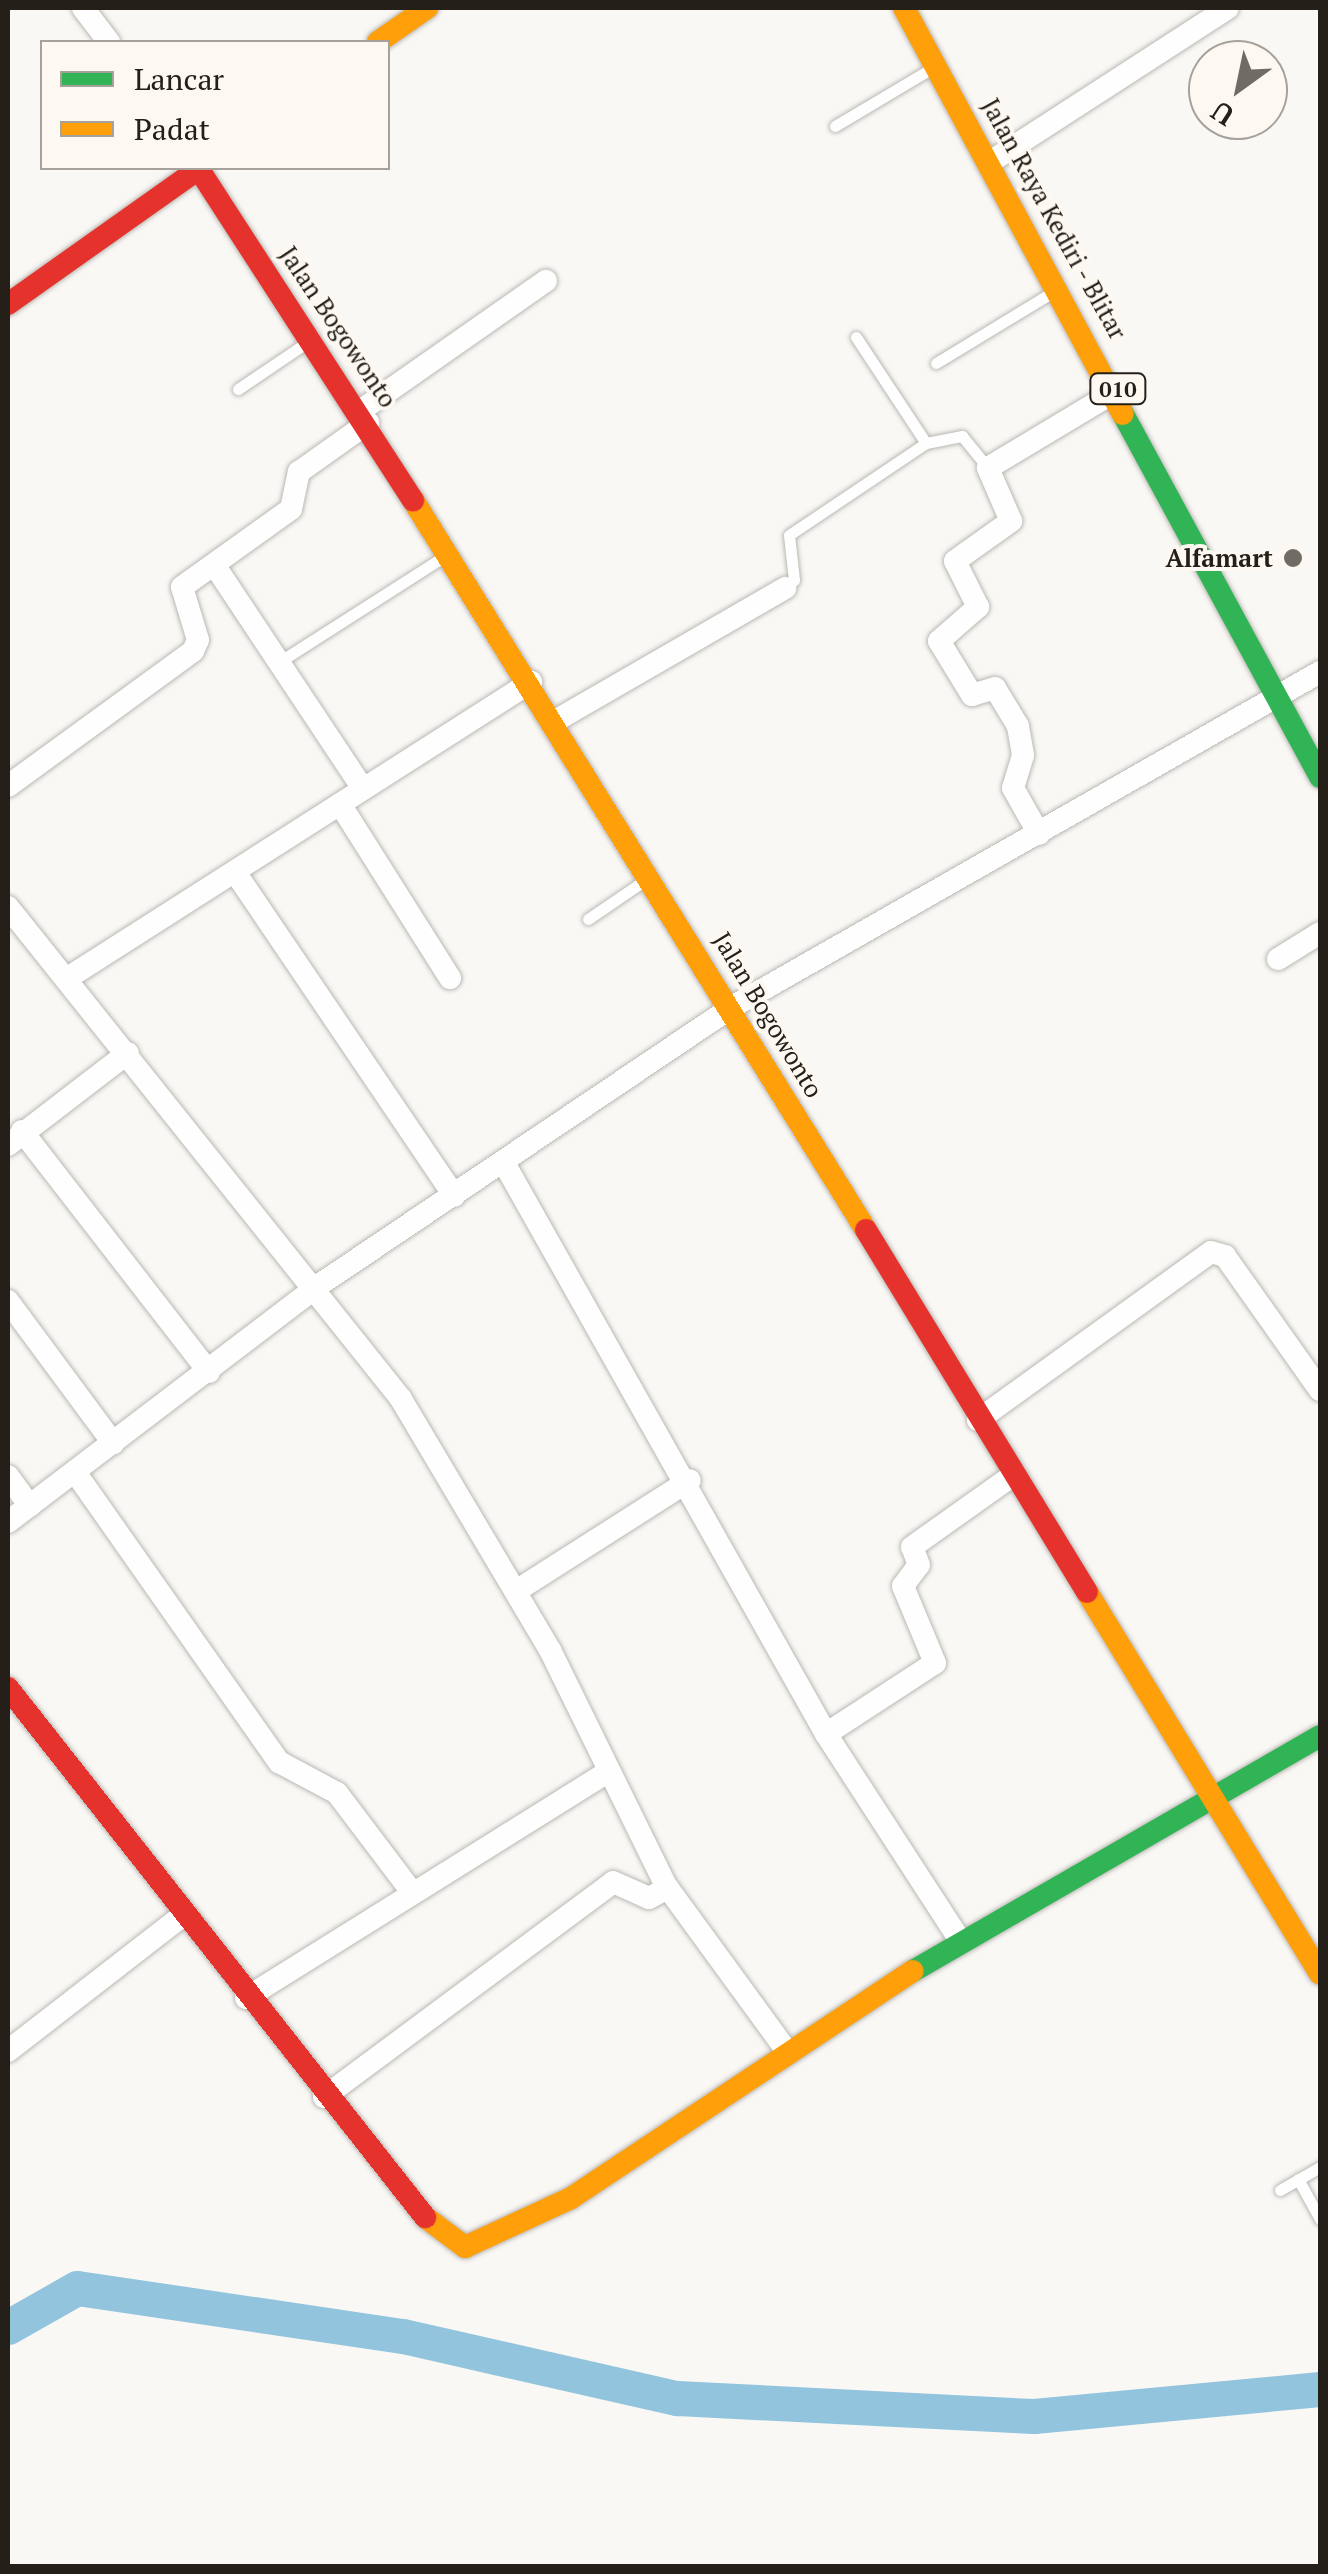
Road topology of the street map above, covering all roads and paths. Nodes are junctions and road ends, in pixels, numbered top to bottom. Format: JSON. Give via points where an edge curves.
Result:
{"nodes":[{"id":1,"x":84,"y":8,"type":"edge"},
{"id":2,"x":428,"y":8,"type":"edge"},
{"id":3,"x":904,"y":8,"type":"edge"},
{"id":4,"x":1228,"y":8,"type":"edge"},
{"id":5,"x":107,"y":40,"type":"edge"},
{"id":6,"x":381,"y":40,"type":"edge"},
{"id":7,"x":936,"y":66,"type":"junction"},
{"id":8,"x":835,"y":126,"type":"dead end"},
{"id":9,"x":990,"y":162,"type":"junction"},
{"id":10,"x":196,"y":170,"type":"edge"},
{"id":11,"x":200,"y":170,"type":"edge"},
{"id":12,"x":546,"y":281,"type":"dead end"},
{"id":13,"x":1061,"y":287,"type":"junction"},
{"id":14,"x":8,"y":304,"type":"edge"},
{"id":15,"x":856,"y":337,"type":"dead end"},
{"id":16,"x":312,"y":339,"type":"junction"},
{"id":17,"x":936,"y":364,"type":"dead end"},
{"id":18,"x":238,"y":389,"type":"dead end"},
{"id":19,"x":1118,"y":390,"type":"junction"},
{"id":20,"x":364,"y":417,"type":"junction"},
{"id":21,"x":926,"y":443,"type":"junction"},
{"id":22,"x":988,"y":468,"type":"junction"},
{"id":23,"x":450,"y":553,"type":"junction"},
{"id":24,"x":215,"y":566,"type":"junction"},
{"id":25,"x":785,"y":588,"type":"joint"},
{"id":26,"x":279,"y":662,"type":"junction"},
{"id":27,"x":1320,"y":672,"type":"edge"},
{"id":28,"x":531,"y":682,"type":"junction"},
{"id":29,"x":1276,"y":700,"type":"junction"},
{"id":30,"x":555,"y":721,"type":"junction"},
{"id":31,"x":1317,"y":763,"type":"edge"},
{"id":32,"x":8,"y":786,"type":"edge"},
{"id":33,"x":362,"y":787,"type":"junction"},
{"id":34,"x":340,"y":804,"type":"junction"},
{"id":35,"x":1039,"y":834,"type":"junction"},
{"id":36,"x":235,"y":872,"type":"junction"},
{"id":37,"x":651,"y":876,"type":"junction"},
{"id":38,"x":8,"y":907,"type":"edge"},
{"id":39,"x":588,"y":919,"type":"dead end"},
{"id":40,"x":1320,"y":933,"type":"edge"},
{"id":41,"x":1278,"y":959,"type":"dead end"},
{"id":42,"x":450,"y":978,"type":"dead end"},
{"id":43,"x":66,"y":979,"type":"junction"},
{"id":44,"x":732,"y":1007,"type":"junction"},
{"id":45,"x":128,"y":1053,"type":"junction"},
{"id":46,"x":15,"y":1138,"type":"edge"},
{"id":47,"x":504,"y":1163,"type":"junction"},
{"id":48,"x":454,"y":1196,"type":"junction"},
{"id":49,"x":316,"y":1287,"type":"junction"},
{"id":50,"x":8,"y":1301,"type":"edge"},
{"id":51,"x":209,"y":1372,"type":"junction"},
{"id":52,"x":1320,"y":1390,"type":"edge"},
{"id":53,"x":978,"y":1420,"type":"junction"},
{"id":54,"x":113,"y":1443,"type":"junction"},
{"id":55,"x":75,"y":1472,"type":"junction"},
{"id":56,"x":8,"y":1476,"type":"edge"},
{"id":57,"x":1012,"y":1476,"type":"junction"},
{"id":58,"x":690,"y":1480,"type":"junction"},
{"id":59,"x":30,"y":1506,"type":"junction"},
{"id":60,"x":8,"y":1522,"type":"edge"},
{"id":61,"x":516,"y":1591,"type":"junction"},
{"id":62,"x":8,"y":1688,"type":"edge"},
{"id":63,"x":826,"y":1734,"type":"junction"},
{"id":64,"x":1320,"y":1736,"type":"edge"},
{"id":65,"x":607,"y":1772,"type":"junction"},
{"id":66,"x":1212,"y":1794,"type":"junction"},
{"id":67,"x":668,"y":1888,"type":"junction"},
{"id":68,"x":412,"y":1892,"type":"junction"},
{"id":69,"x":181,"y":1917,"type":"junction"},
{"id":70,"x":960,"y":1940,"type":"junction"},
{"id":71,"x":1320,"y":1973,"type":"edge"},
{"id":72,"x":246,"y":1998,"type":"junction"},
{"id":73,"x":8,"y":2051,"type":"edge"},
{"id":74,"x":786,"y":2051,"type":"junction"},
{"id":75,"x":324,"y":2097,"type":"junction"},
{"id":76,"x":1320,"y":2167,"type":"edge"},
{"id":77,"x":1298,"y":2180,"type":"junction"},
{"id":78,"x":1280,"y":2190,"type":"dead end"},
{"id":79,"x":1320,"y":2219,"type":"edge"}],
"edges":[{"from":1,"to":5,"type":"street"},
{"from":2,"to":6,"type":"street"},
{"from":3,"to":7,"type":"street","name":"Jalan Raya Kediri - Blitar","number":"010"},
{"from":4,"to":9,"type":"street"},
{"from":7,"to":8,"type":"lane"},
{"from":7,"to":9,"type":"street","name":"Jalan Raya Kediri - Blitar","number":"010"},
{"from":9,"to":13,"type":"street","name":"Jalan Raya Kediri - Blitar","number":"010"},
{"from":10,"to":14,"type":"street"},
{"from":11,"to":16,"type":"street","name":"Jalan Bogowonto"},
{"from":12,"to":20,"type":"street"},
{"from":13,"to":17,"type":"lane"},
{"from":13,"to":19,"type":"street","name":"Jalan Raya Kediri - Blitar","number":"010"},
{"from":15,"to":21,"type":"lane"},
{"from":16,"to":18,"type":"lane"},
{"from":16,"to":20,"type":"street","name":"Jalan Bogowonto"},
{"from":19,"to":22,"type":"street"},
{"from":19,"to":29,"type":"street","name":"Jalan Raya Kediri - Blitar","number":"010"},
{"from":20,"to":23,"type":"street","name":"Jalan Bogowonto"},
{"from":20,"to":24,"type":"street","via":[[298,472],[291,509]]},
{"from":21,"to":22,"type":"lane","via":[[962,436]]},
{"from":21,"to":25,"type":"lane","via":[[790,535],[794,580]]},
{"from":22,"to":35,"type":"street","via":[[1012,521],[954,561],[978,607],[939,641],[972,695],[996,688],[1018,726],[1024,754],[1013,788]]},
{"from":23,"to":26,"type":"lane"},
{"from":23,"to":28,"type":"street","name":"Jalan Bogowonto"},
{"from":24,"to":26,"type":"street"},
{"from":24,"to":32,"type":"street","via":[[182,587],[198,640],[193,651]]},
{"from":25,"to":30,"type":"street"},
{"from":26,"to":33,"type":"street"},
{"from":27,"to":29,"type":"street"},
{"from":28,"to":30,"type":"street","name":"Jalan Bogowonto"},
{"from":28,"to":33,"type":"street"},
{"from":29,"to":31,"type":"street","name":"Jalan Raya Kediri - Blitar","number":"010"},
{"from":29,"to":35,"type":"street"},
{"from":30,"to":37,"type":"street","name":"Jalan Bogowonto"},
{"from":33,"to":34,"type":"street"},
{"from":34,"to":36,"type":"street"},
{"from":34,"to":42,"type":"street"},
{"from":35,"to":44,"type":"street","via":[[878,916]]},
{"from":36,"to":43,"type":"street"},
{"from":36,"to":48,"type":"street"},
{"from":37,"to":39,"type":"lane"},
{"from":37,"to":44,"type":"street","name":"Jalan Bogowonto"},
{"from":38,"to":43,"type":"street"},
{"from":40,"to":41,"type":"street"},
{"from":43,"to":45,"type":"street"},
{"from":44,"to":47,"type":"street"},
{"from":44,"to":53,"type":"street","name":"Jalan Bogowonto"},
{"from":45,"to":46,"type":"street"},
{"from":45,"to":49,"type":"street"},
{"from":46,"to":51,"type":"street"},
{"from":47,"to":48,"type":"street"},
{"from":47,"to":58,"type":"street"},
{"from":48,"to":49,"type":"street"},
{"from":49,"to":51,"type":"street"},
{"from":49,"to":61,"type":"street","via":[[401,1399]]},
{"from":50,"to":54,"type":"street"},
{"from":51,"to":54,"type":"street"},
{"from":52,"to":53,"type":"street","via":[[1224,1256],[1211,1252]]},
{"from":53,"to":57,"type":"street","name":"Jalan Bogowonto"},
{"from":54,"to":55,"type":"street"},
{"from":55,"to":59,"type":"street"},
{"from":55,"to":68,"type":"street","via":[[279,1762],[337,1793]]},
{"from":56,"to":59,"type":"street"},
{"from":57,"to":63,"type":"street","via":[[912,1546],[919,1565],[903,1586],[935,1663]]},
{"from":57,"to":66,"type":"street","name":"Jalan Bogowonto"},
{"from":58,"to":61,"type":"street"},
{"from":58,"to":63,"type":"street"},
{"from":59,"to":60,"type":"street"},
{"from":61,"to":65,"type":"street"},
{"from":62,"to":69,"type":"street"},
{"from":63,"to":70,"type":"street"},
{"from":64,"to":66,"type":"street"},
{"from":65,"to":67,"type":"street"},
{"from":65,"to":68,"type":"street"},
{"from":66,"to":70,"type":"street"},
{"from":66,"to":71,"type":"street","name":"Jalan Bogowonto"},
{"from":67,"to":74,"type":"street"},
{"from":67,"to":75,"type":"street","via":[[649,1898],[613,1882]]},
{"from":68,"to":72,"type":"street"},
{"from":69,"to":72,"type":"street"},
{"from":69,"to":73,"type":"street"},
{"from":70,"to":74,"type":"street"},
{"from":72,"to":75,"type":"street"},
{"from":74,"to":75,"type":"street","via":[[570,2198],[464,2247],[442,2238]]},
{"from":76,"to":77,"type":"lane"},
{"from":77,"to":78,"type":"lane"},
{"from":77,"to":79,"type":"lane"}]}
